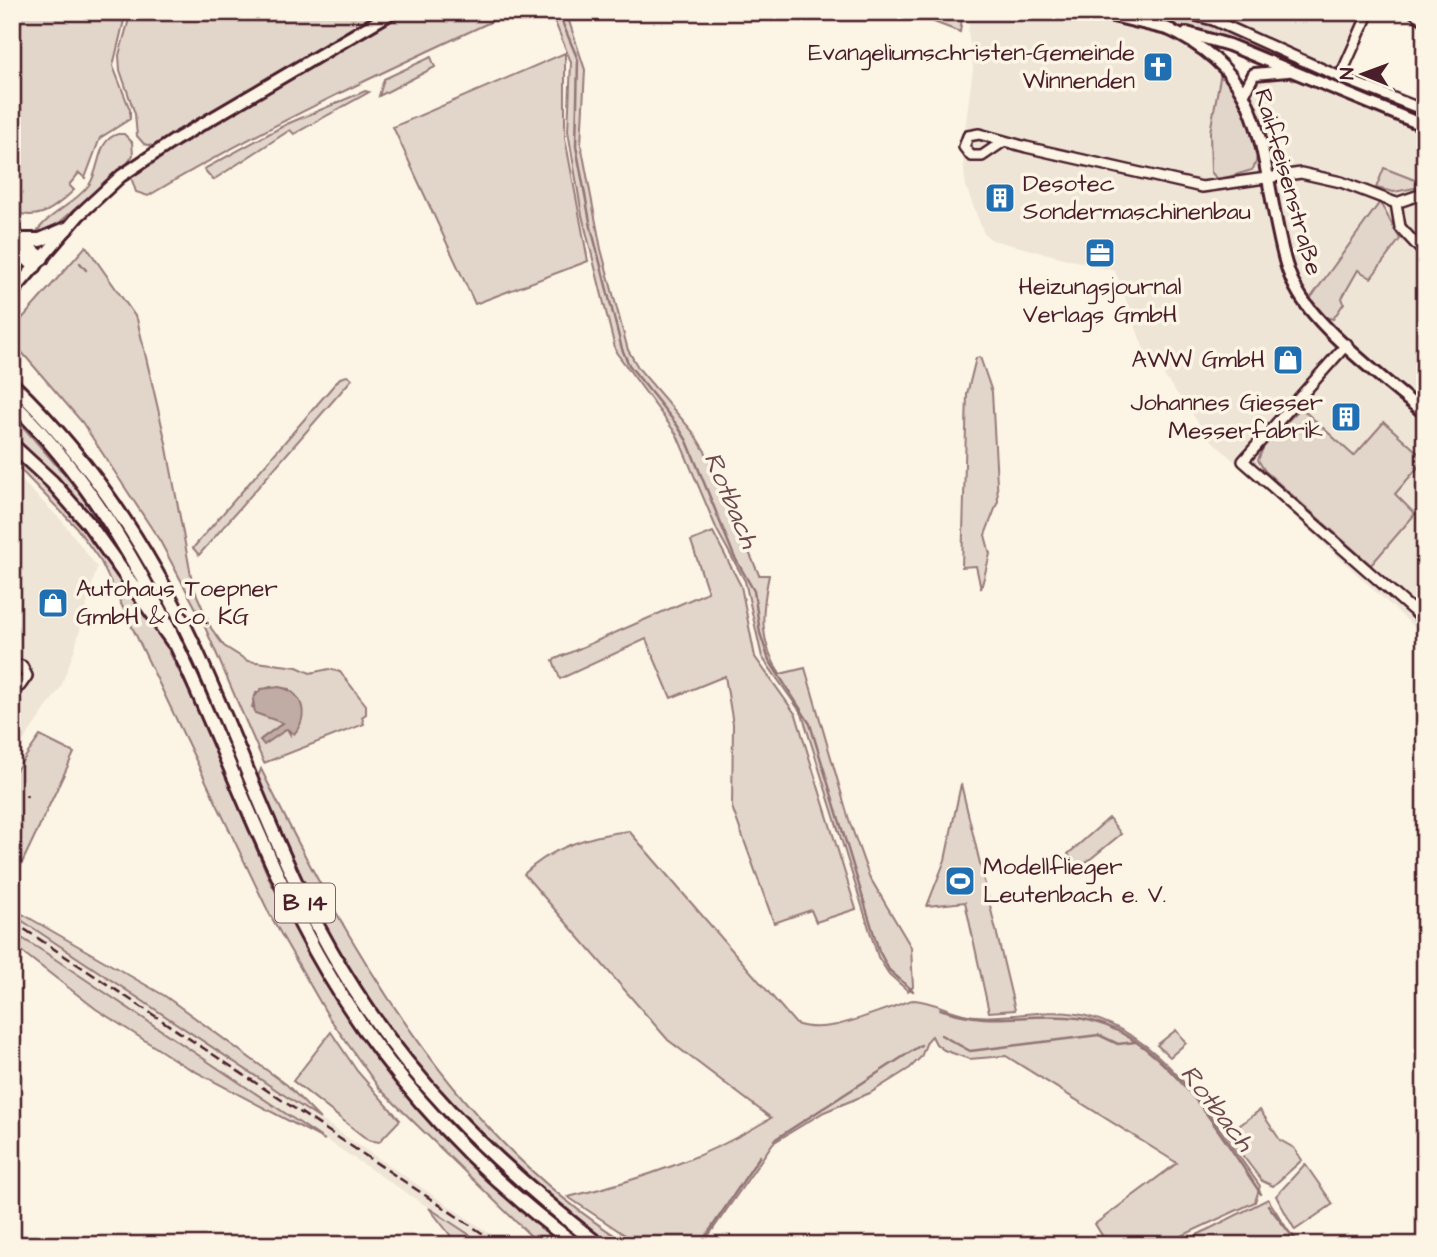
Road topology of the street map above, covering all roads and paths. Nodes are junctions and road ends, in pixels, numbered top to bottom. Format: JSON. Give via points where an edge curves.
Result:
{"nodes":[{"id":1,"x":393,"y":12,"type":"edge"},
{"id":2,"x":1096,"y":12,"type":"edge"},
{"id":3,"x":1181,"y":12,"type":"edge"},
{"id":4,"x":1369,"y":12,"type":"edge"},
{"id":5,"x":1413,"y":12,"type":"edge"},
{"id":6,"x":1425,"y":21,"type":"edge"},
{"id":7,"x":1166,"y":28,"type":"junction"},
{"id":8,"x":1291,"y":71,"type":"junction"},
{"id":9,"x":1340,"y":77,"type":"junction"},
{"id":10,"x":1244,"y":93,"type":"junction"},
{"id":11,"x":1419,"y":108,"type":"dead end"},
{"id":12,"x":1425,"y":126,"type":"edge"},
{"id":13,"x":1004,"y":141,"type":"dead end"},
{"id":14,"x":1267,"y":177,"type":"junction"},
{"id":15,"x":1425,"y":193,"type":"edge"},
{"id":16,"x":1396,"y":203,"type":"junction"},
{"id":17,"x":66,"y":229,"type":"junction"},
{"id":18,"x":15,"y":240,"type":"edge"},
{"id":19,"x":1425,"y":254,"type":"edge"},
{"id":20,"x":39,"y":262,"type":"junction"},
{"id":21,"x":12,"y":293,"type":"edge"},
{"id":22,"x":1347,"y":344,"type":"junction"},
{"id":23,"x":12,"y":384,"type":"edge"},
{"id":24,"x":12,"y":402,"type":"edge"},
{"id":25,"x":1425,"y":414,"type":"edge"},
{"id":26,"x":12,"y":445,"type":"edge"},
{"id":27,"x":1425,"y":621,"type":"edge"},
{"id":28,"x":181,"y":648,"type":"junction"},
{"id":29,"x":12,"y":664,"type":"edge"},
{"id":30,"x":12,"y":687,"type":"edge"},
{"id":31,"x":576,"y":1245,"type":"edge"},
{"id":32,"x":599,"y":1245,"type":"edge"}],
"edges":[{"from":1,"to":17,"type":"main road","via":[[144,159],[103,191]]},
{"from":2,"to":7,"type":"main road"},
{"from":3,"to":9,"type":"street","via":[[1235,29]]},
{"from":4,"to":9,"type":"street"},
{"from":5,"to":6,"type":"street"},
{"from":7,"to":8,"type":"main road","via":[[1229,45]]},
{"from":7,"to":10,"type":"main road","name":"Raiffeisenstraße","via":[[1211,53]]},
{"from":8,"to":10,"type":"main road","via":[[1254,74]]},
{"from":8,"to":12,"type":"main road"},
{"from":9,"to":11,"type":"street"},
{"from":10,"to":14,"type":"main road","name":"Raiffeisenstraße"},
{"from":13,"to":14,"type":"street","via":[[1202,187]]},
{"from":14,"to":16,"type":"street","via":[[1317,175]]},
{"from":14,"to":22,"type":"main road","name":"Raiffeisenstraße","via":[[1290,278],[1312,313]]},
{"from":15,"to":16,"type":"street"},
{"from":16,"to":19,"type":"street","via":[[1400,227]]},
{"from":17,"to":18,"type":"highway","via":[[40,240]]},
{"from":17,"to":20,"type":"main road"},
{"from":18,"to":20,"type":"highway"},
{"from":20,"to":21,"type":"main road"},
{"from":22,"to":25,"type":"main road","name":"Raiffeisenstraße"},
{"from":22,"to":27,"type":"street","via":[[1243,461]]},
{"from":23,"to":32,"type":"highway","number":"B 14","via":[[77,456],[138,541],[193,645],[310,912],[375,1021],[456,1121]]},
{"from":24,"to":28,"type":"highway","number":"B 14","via":[[68,465],[110,522]]},
{"from":26,"to":28,"type":"highway","via":[[88,523],[166,637]]},
{"from":28,"to":31,"type":"highway","number":"B 14","via":[[291,902],[356,1017],[394,1070],[473,1158]]},
{"from":29,"to":30,"type":"street","via":[[22,666],[27,676],[20,686]]}]}
